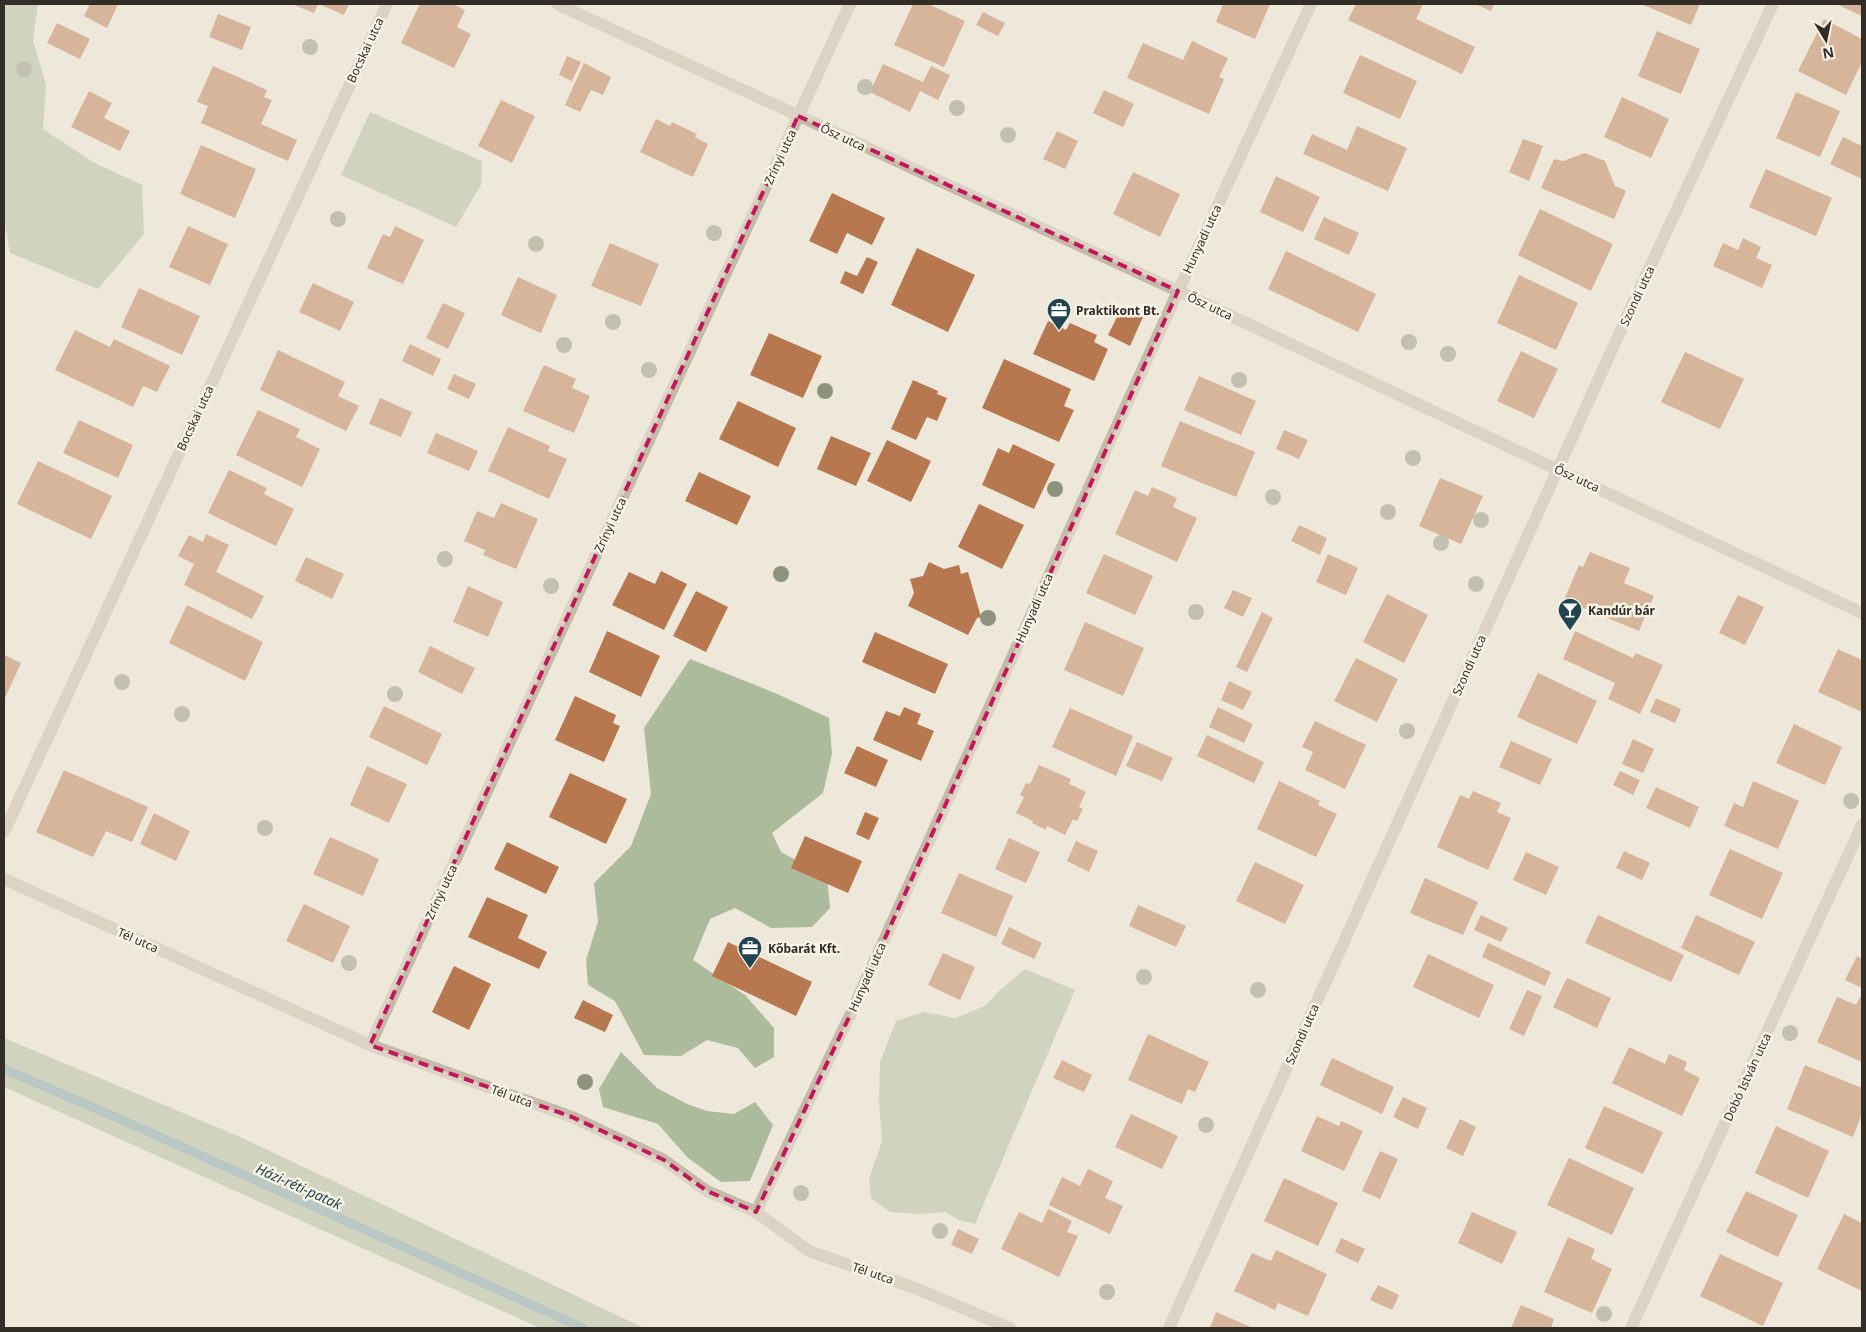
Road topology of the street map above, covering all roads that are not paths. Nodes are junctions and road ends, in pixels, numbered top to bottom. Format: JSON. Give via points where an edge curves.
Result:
{"nodes":[{"id":1,"x":387,"y":4,"type":"edge"},
{"id":2,"x":557,"y":4,"type":"edge"},
{"id":3,"x":850,"y":4,"type":"edge"},
{"id":4,"x":1311,"y":4,"type":"edge"},
{"id":5,"x":1773,"y":4,"type":"edge"},
{"id":6,"x":798,"y":116,"type":"junction"},
{"id":7,"x":1178,"y":291,"type":"junction"},
{"id":8,"x":1558,"y":469,"type":"junction"},
{"id":9,"x":1862,"y":613,"type":"edge"},
{"id":10,"x":1862,"y":825,"type":"edge"},
{"id":11,"x":4,"y":832,"type":"edge"},
{"id":12,"x":4,"y":878,"type":"edge"},
{"id":13,"x":370,"y":1045,"type":"junction"},
{"id":14,"x":756,"y":1212,"type":"junction"},
{"id":15,"x":1010,"y":1328,"type":"edge"},
{"id":16,"x":1169,"y":1328,"type":"edge"},
{"id":17,"x":1631,"y":1328,"type":"edge"}],
"edges":[{"from":1,"to":11,"type":"street","name":"Bocskai utca"},
{"from":2,"to":6,"type":"street","name":"Ősz utca"},
{"from":3,"to":6,"type":"street","name":"Zrínyi utca"},
{"from":4,"to":7,"type":"street","name":"Hunyadi utca"},
{"from":5,"to":8,"type":"street","name":"Szondi utca"},
{"from":6,"to":7,"type":"street","name":"Ősz utca"},
{"from":6,"to":13,"type":"street","name":"Zrínyi utca"},
{"from":7,"to":8,"type":"street","name":"Ősz utca"},
{"from":7,"to":14,"type":"street","name":"Hunyadi utca","via":[[852,1011]]},
{"from":8,"to":9,"type":"street","name":"Ősz utca"},
{"from":8,"to":16,"type":"street","name":"Szondi utca"},
{"from":10,"to":17,"type":"street","name":"Dobó István utca"},
{"from":12,"to":13,"type":"street","name":"Tél utca"},
{"from":13,"to":14,"type":"street","name":"Tél utca","via":[[572,1118],[664,1160],[707,1191]]},
{"from":14,"to":15,"type":"street","name":"Tél utca","via":[[808,1251],[915,1288]]}]}
